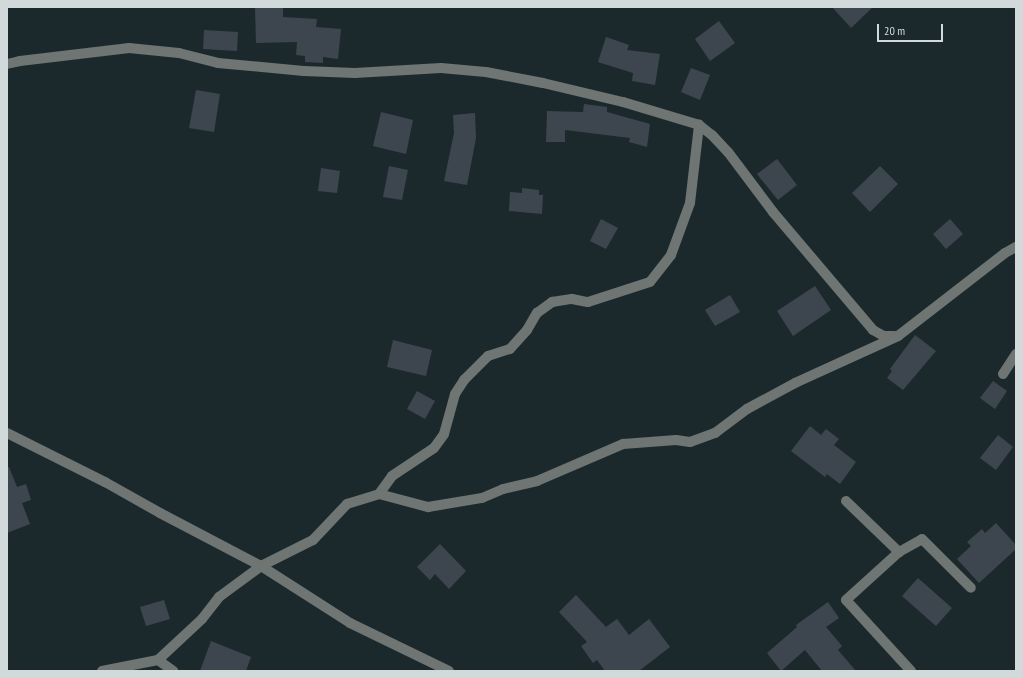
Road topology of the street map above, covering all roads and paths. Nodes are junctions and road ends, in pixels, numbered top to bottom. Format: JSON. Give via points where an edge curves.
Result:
{"nodes":[{"id":1,"x":7,"y":64,"type":"edge"},
{"id":2,"x":699,"y":125,"type":"junction"},
{"id":3,"x":1016,"y":247,"type":"edge"},
{"id":4,"x":898,"y":336,"type":"junction"},
{"id":5,"x":1016,"y":354,"type":"edge"},
{"id":6,"x":1003,"y":374,"type":"dead end"},
{"id":7,"x":7,"y":433,"type":"edge"},
{"id":8,"x":379,"y":494,"type":"junction"},
{"id":9,"x":846,"y":501,"type":"dead end"},
{"id":10,"x":899,"y":552,"type":"junction"},
{"id":11,"x":261,"y":566,"type":"junction"},
{"id":12,"x":972,"y":588,"type":"dead end"},
{"id":13,"x":158,"y":660,"type":"junction"},
{"id":14,"x":102,"y":671,"type":"edge"},
{"id":15,"x":173,"y":671,"type":"edge"},
{"id":16,"x":449,"y":671,"type":"edge"},
{"id":17,"x":911,"y":671,"type":"edge"}],
"edges":[{"from":1,"to":2,"type":"street","via":[[129,48],[179,53],[218,63],[304,71],[355,73],[456,69],[543,83],[623,102]]},
{"from":2,"to":4,"type":"street","via":[[728,152],[773,212],[873,330],[884,336]]},
{"from":2,"to":8,"type":"street","via":[[690,203],[671,255],[650,282],[588,302],[572,299],[552,302],[537,312],[527,330],[510,349],[488,356],[464,380],[455,394],[444,434],[434,448],[392,476]]},
{"from":3,"to":4,"type":"street"},
{"from":4,"to":8,"type":"street","via":[[795,383],[747,409],[715,433],[690,442],[676,440],[623,444],[537,481],[503,489],[482,498],[450,504],[428,507]]},
{"from":5,"to":6,"type":"street"},
{"from":7,"to":11,"type":"street","via":[[105,482]]},
{"from":8,"to":11,"type":"street","via":[[347,504],[313,540]]},
{"from":9,"to":10,"type":"street"},
{"from":10,"to":12,"type":"street","via":[[922,539]]},
{"from":10,"to":17,"type":"street","via":[[846,600]]},
{"from":11,"to":13,"type":"street","via":[[219,597],[202,619]]},
{"from":11,"to":16,"type":"street","via":[[350,623]]},
{"from":13,"to":14,"type":"street"},
{"from":13,"to":15,"type":"street"}]}
